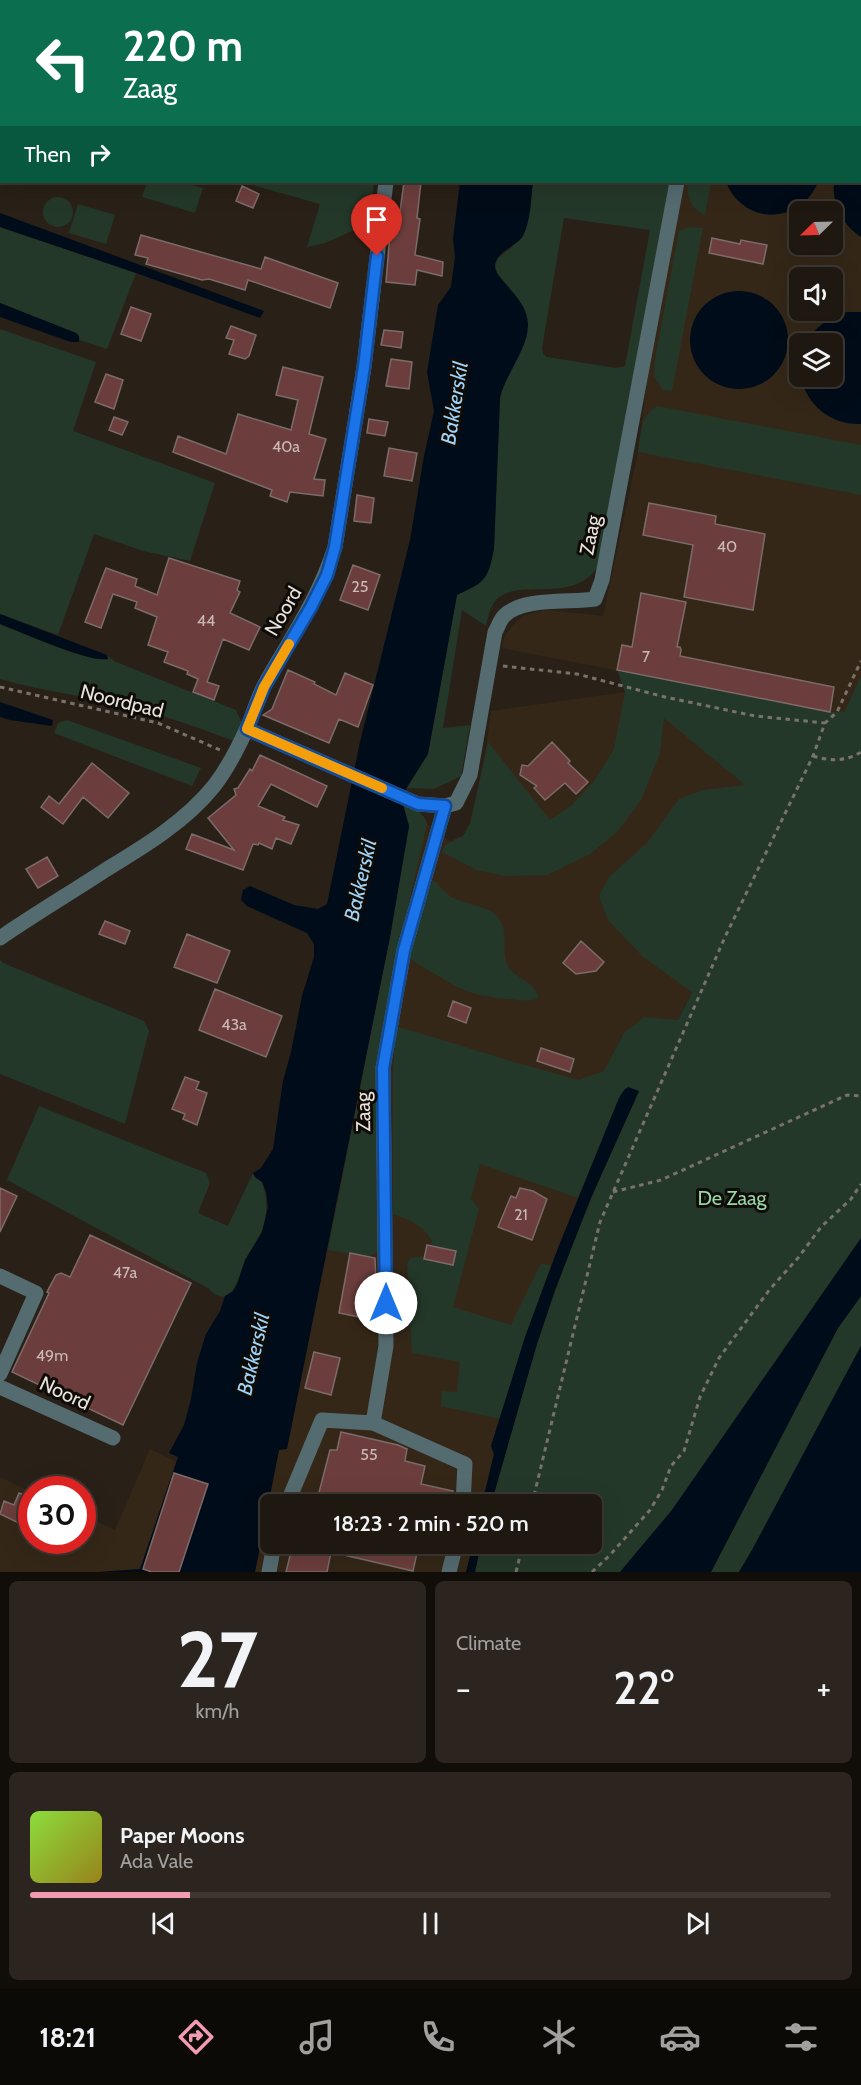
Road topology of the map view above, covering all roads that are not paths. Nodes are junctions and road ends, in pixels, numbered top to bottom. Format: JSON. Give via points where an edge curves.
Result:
{"nodes":[{"id":1,"x":386,"y":183,"type":"edge"},
{"id":2,"x":677,"y":183,"type":"edge"},
{"id":3,"x":247,"y":729,"type":"junction"},
{"id":4,"x":445,"y":806,"type":"junction"},
{"id":5,"x":0,"y":938,"type":"edge"},
{"id":6,"x":0,"y":1276,"type":"edge"},
{"id":7,"x":0,"y":1374,"type":"edge"},
{"id":8,"x":0,"y":1387,"type":"edge"},
{"id":9,"x":373,"y":1423,"type":"junction"},
{"id":10,"x":113,"y":1438,"type":"dead end"},
{"id":11,"x":291,"y":1494,"type":"edge"},
{"id":12,"x":464,"y":1494,"type":"edge"},
{"id":13,"x":272,"y":1554,"type":"edge"},
{"id":14,"x":454,"y":1554,"type":"edge"},
{"id":15,"x":269,"y":1572,"type":"edge"},
{"id":16,"x":449,"y":1572,"type":"edge"}],
"edges":[{"from":1,"to":3,"type":"street","name":"Noord","via":[[364,367],[335,547],[327,575],[264,687]]},
{"from":2,"to":4,"type":"street","name":"Zaag","via":[[602,580],[595,599],[535,603],[503,616],[495,632],[470,775],[456,803]]},
{"from":3,"to":4,"type":"street","via":[[418,804]]},
{"from":3,"to":5,"type":"street","name":"Noord","via":[[215,785],[176,823]]},
{"from":4,"to":9,"type":"street","name":"Zaag","via":[[404,950],[383,1068],[386,1346]]},
{"from":6,"to":7,"type":"street","via":[[36,1293]]},
{"from":8,"to":10,"type":"street","name":"Noord"},
{"from":9,"to":11,"type":"street","via":[[322,1420]]},
{"from":9,"to":12,"type":"street","via":[[465,1464]]},
{"from":13,"to":15,"type":"street"},
{"from":14,"to":16,"type":"street"}]}
